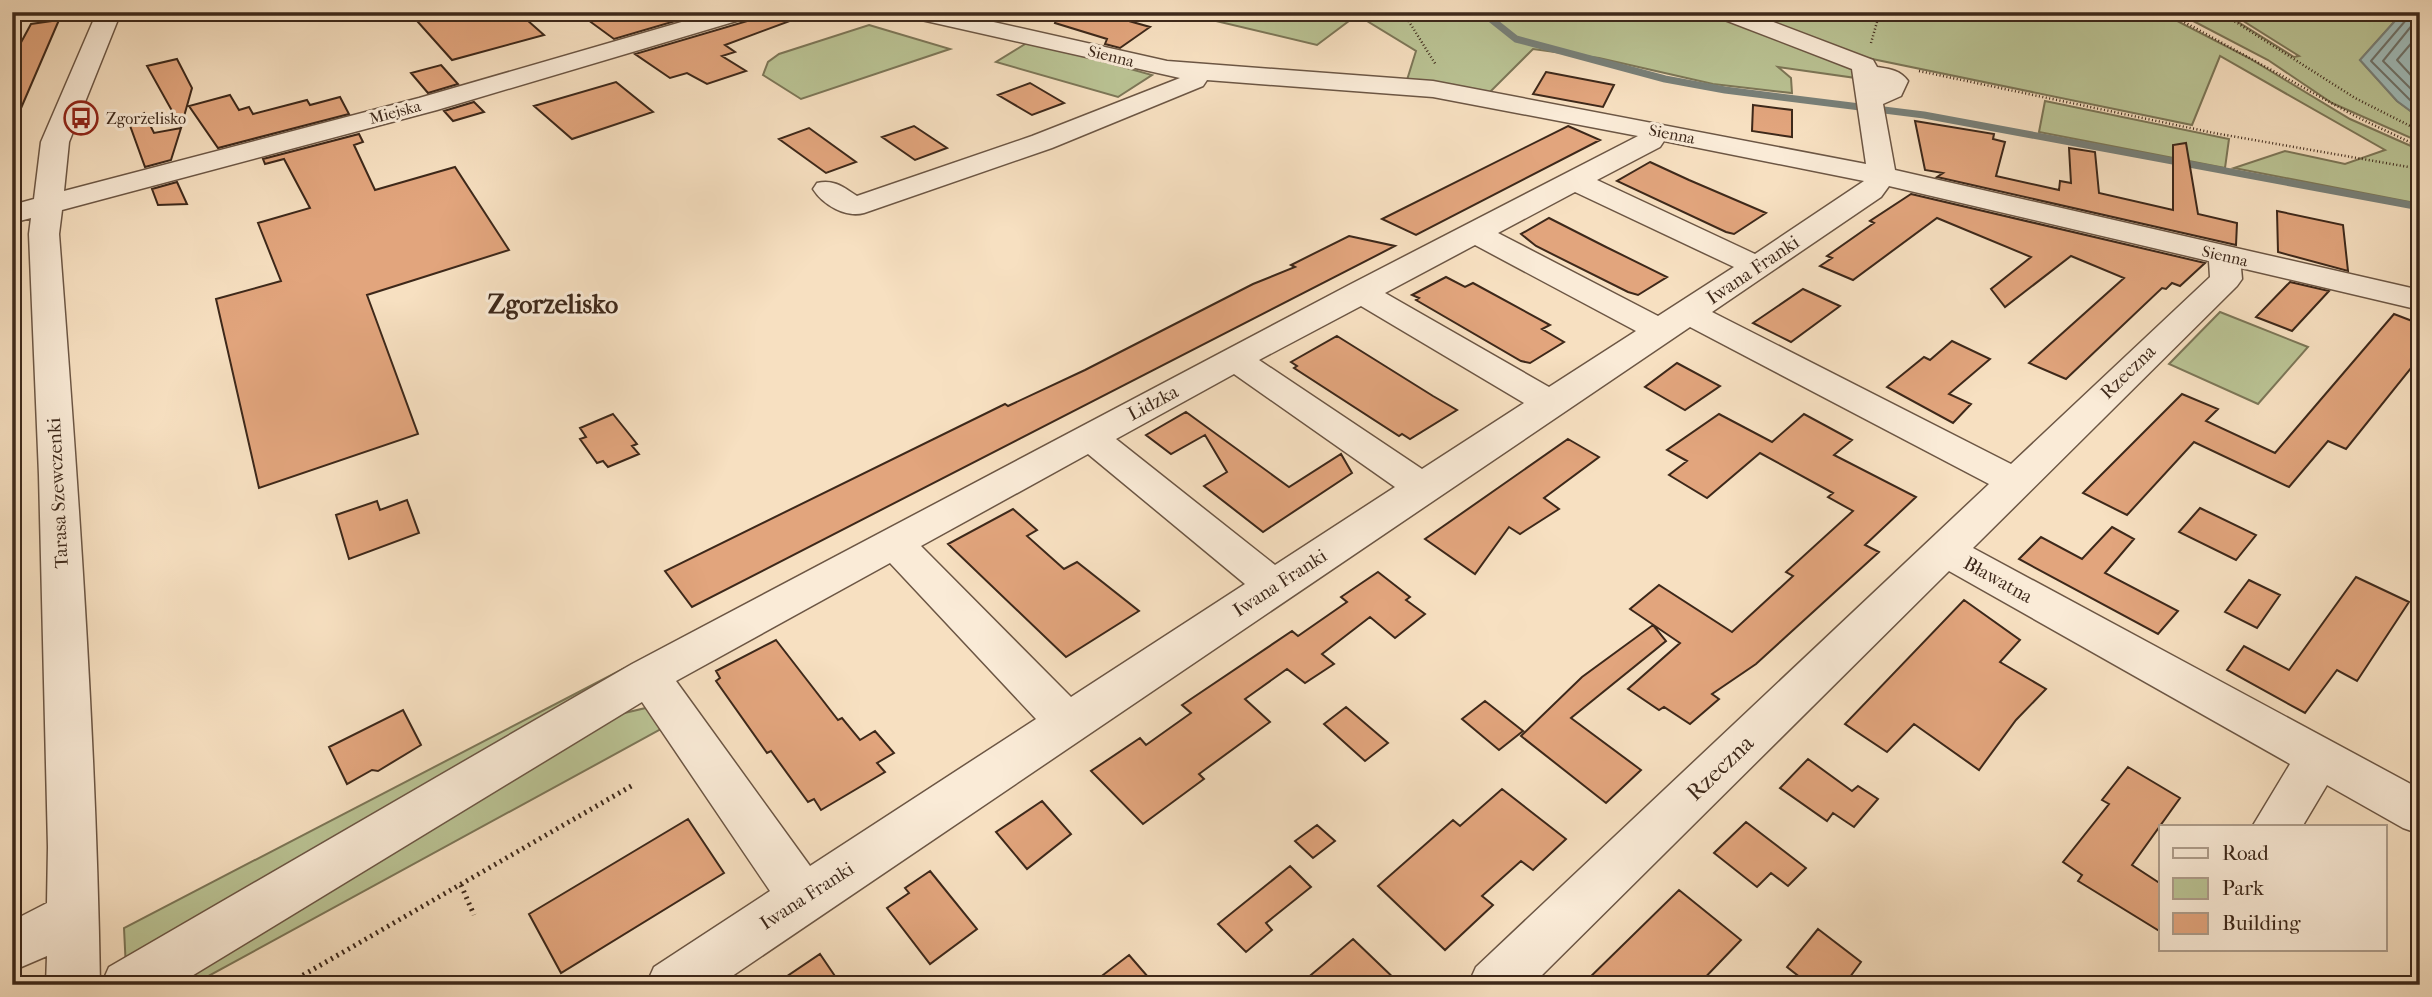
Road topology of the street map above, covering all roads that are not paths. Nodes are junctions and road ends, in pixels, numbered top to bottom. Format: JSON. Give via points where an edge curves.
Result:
{"nodes":[{"id":1,"x":109,"y":12,"type":"edge"},
{"id":2,"x":742,"y":12,"type":"edge"},
{"id":3,"x":917,"y":12,"type":"edge"},
{"id":4,"x":1725,"y":12,"type":"edge"},
{"id":5,"x":1197,"y":71,"type":"junction"},
{"id":6,"x":1654,"y":131,"type":"junction"},
{"id":7,"x":1881,"y":176,"type":"junction"},
{"id":8,"x":1573,"y":180,"type":"junction"},
{"id":9,"x":827,"y":189,"type":"dead end"},
{"id":10,"x":29,"y":210,"type":"edge"},
{"id":11,"x":1474,"y":232,"type":"junction"},
{"id":12,"x":2224,"y":256,"type":"junction"},
{"id":13,"x":1758,"y":267,"type":"junction"},
{"id":14,"x":1360,"y":292,"type":"junction"},
{"id":15,"x":2420,"y":300,"type":"edge"},
{"id":16,"x":1674,"y":322,"type":"junction"},
{"id":17,"x":1234,"y":359,"type":"junction"},
{"id":18,"x":1552,"y":404,"type":"junction"},
{"id":19,"x":1090,"y":437,"type":"junction"},
{"id":20,"x":2014,"y":481,"type":"junction"},
{"id":21,"x":1424,"y":489,"type":"junction"},
{"id":22,"x":894,"y":543,"type":"junction"},
{"id":23,"x":1946,"y":551,"type":"junction"},
{"id":24,"x":1274,"y":586,"type":"junction"},
{"id":25,"x":648,"y":676,"type":"junction"},
{"id":26,"x":1069,"y":724,"type":"junction"},
{"id":27,"x":2319,"y":758,"type":"junction"},
{"id":28,"x":2420,"y":813,"type":"edge"},
{"id":29,"x":2277,"y":825,"type":"edge"},
{"id":30,"x":804,"y":898,"type":"junction"},
{"id":31,"x":74,"y":916,"type":"junction"},
{"id":32,"x":12,"y":947,"type":"edge"},
{"id":33,"x":73,"y":985,"type":"edge"},
{"id":34,"x":128,"y":985,"type":"edge"},
{"id":35,"x":673,"y":985,"type":"edge"},
{"id":36,"x":1495,"y":985,"type":"edge"}],
"edges":[{"from":1,"to":10,"type":"street","name":"Tarasa Szewczenki"},
{"from":2,"to":10,"type":"street","name":"Miejska","via":[[428,104]]},
{"from":3,"to":5,"type":"street","name":"Sienna","via":[[1141,64]]},
{"from":4,"to":7,"type":"street","via":[[1895,81],[1892,91],[1870,105]]},
{"from":5,"to":6,"type":"street","name":"Sienna","via":[[1453,92]]},
{"from":5,"to":9,"type":"street","via":[[1194,81],[1067,132],[854,207]]},
{"from":6,"to":7,"type":"street","name":"Sienna"},
{"from":6,"to":8,"type":"street","name":"Lidzka","via":[[1650,141]]},
{"from":7,"to":12,"type":"street","name":"Sienna"},
{"from":7,"to":13,"type":"street","name":"Iwana Franki","via":[[1871,191]]},
{"from":8,"to":11,"type":"street","name":"Lidzka"},
{"from":8,"to":13,"type":"street"},
{"from":10,"to":31,"type":"street","name":"Tarasa Szewczenki","via":[[44,234]]},
{"from":11,"to":14,"type":"street","name":"Lidzka"},
{"from":11,"to":16,"type":"street"},
{"from":12,"to":15,"type":"street","name":"Sienna"},
{"from":12,"to":20,"type":"street","name":"Rzeczna","via":[[2226,279]]},
{"from":13,"to":16,"type":"street","name":"Iwana Franki"},
{"from":14,"to":17,"type":"street","name":"Lidzka"},
{"from":14,"to":18,"type":"street"},
{"from":16,"to":18,"type":"street","name":"Iwana Franki"},
{"from":16,"to":20,"type":"street"},
{"from":17,"to":19,"type":"street","name":"Lidzka"},
{"from":17,"to":21,"type":"street"},
{"from":18,"to":21,"type":"street","name":"Iwana Franki"},
{"from":19,"to":22,"type":"street","name":"Lidzka"},
{"from":19,"to":24,"type":"street"},
{"from":20,"to":23,"type":"street","name":"Bławatna"},
{"from":21,"to":24,"type":"street","name":"Iwana Franki"},
{"from":22,"to":25,"type":"street","name":"Lidzka"},
{"from":22,"to":26,"type":"street"},
{"from":23,"to":27,"type":"street","name":"Bławatna"},
{"from":23,"to":36,"type":"street","name":"Rzeczna"},
{"from":24,"to":26,"type":"street","name":"Iwana Franki"},
{"from":25,"to":30,"type":"street"},
{"from":25,"to":34,"type":"street","name":"Lidzka"},
{"from":26,"to":30,"type":"street","name":"Iwana Franki"},
{"from":27,"to":28,"type":"street","name":"Bławatna"},
{"from":27,"to":29,"type":"street"},
{"from":30,"to":35,"type":"street","name":"Iwana Franki"},
{"from":31,"to":32,"type":"street"},
{"from":31,"to":33,"type":"street","name":"Tarasa Szewczenki"}]}
